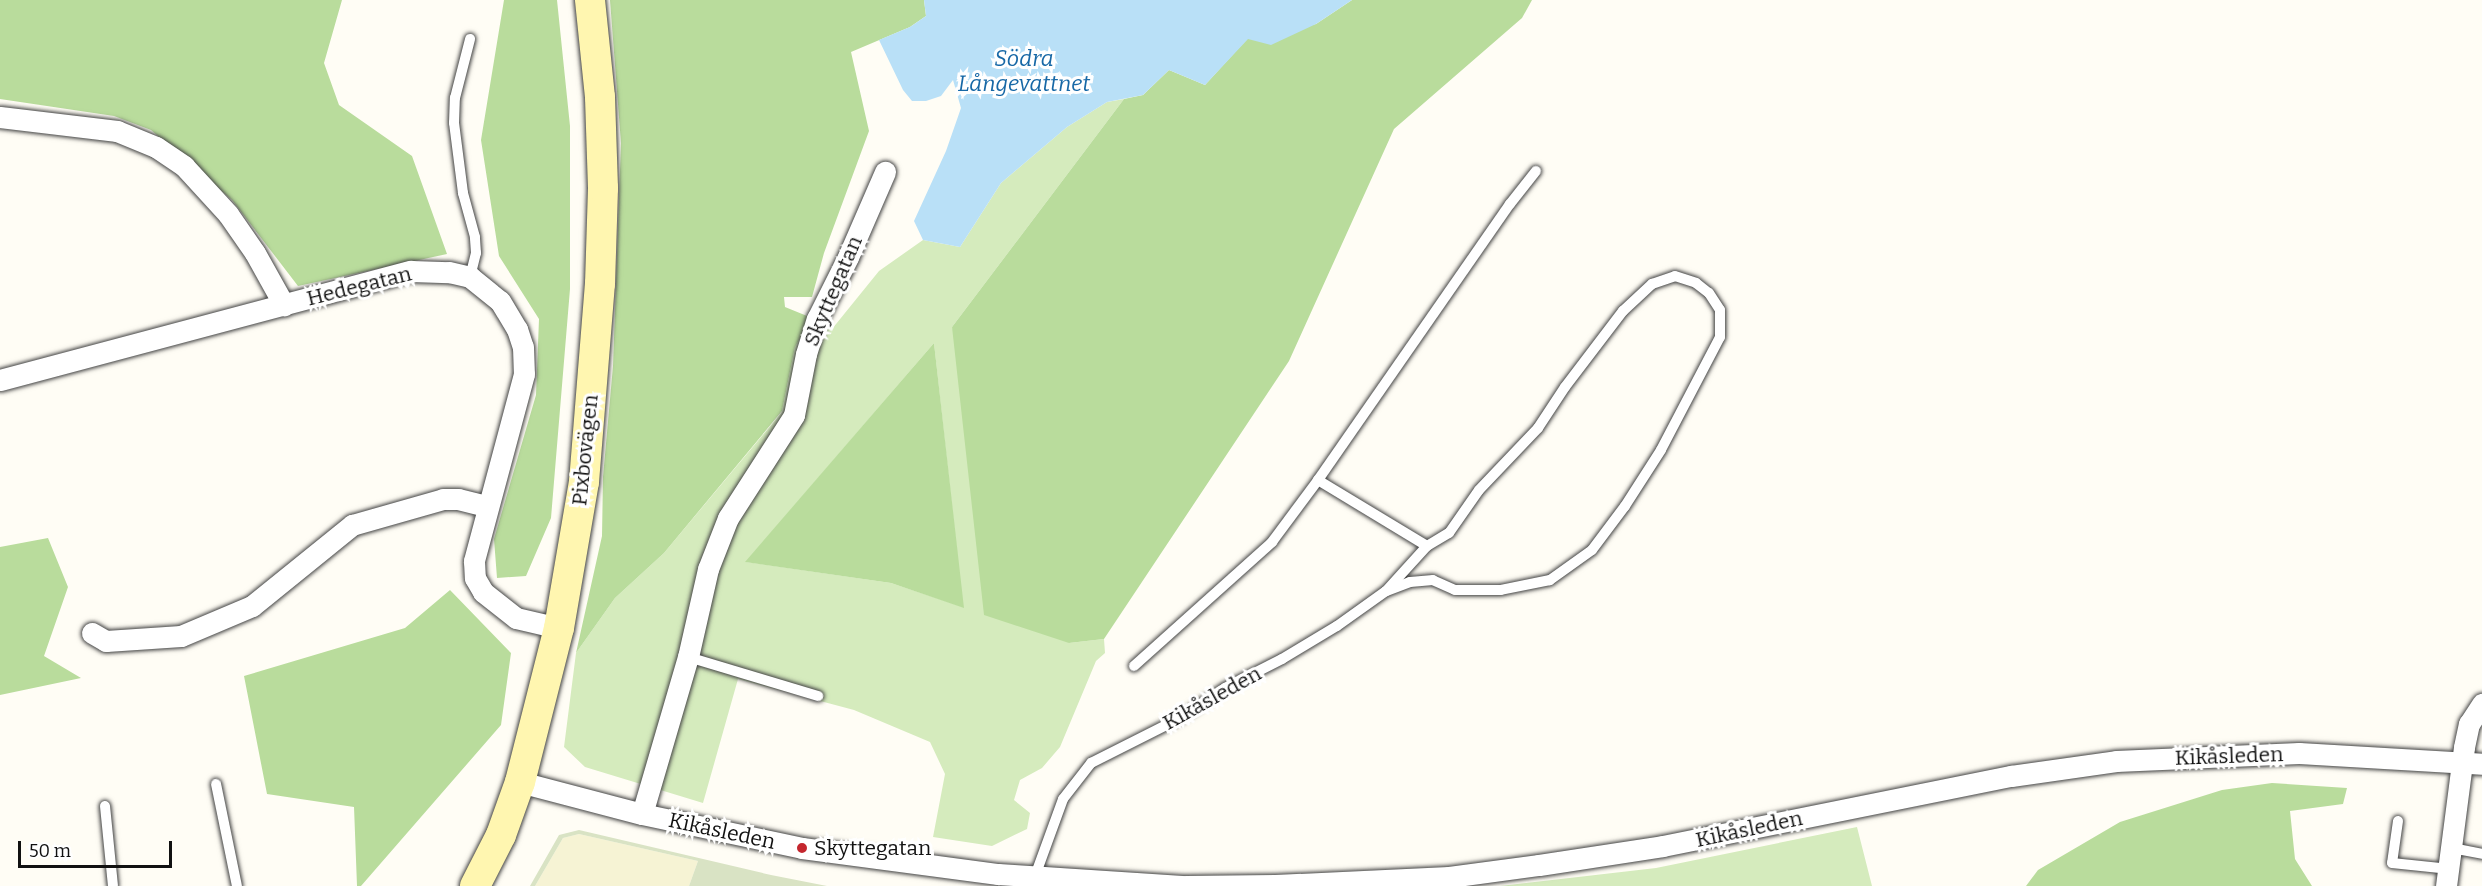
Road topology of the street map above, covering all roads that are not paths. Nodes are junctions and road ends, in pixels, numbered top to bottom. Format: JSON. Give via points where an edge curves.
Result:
{"nodes":[{"id":1,"x":590,"y":0,"type":"edge"},
{"id":2,"x":470,"y":39,"type":"dead end"},
{"id":3,"x":0,"y":117,"type":"edge"},
{"id":4,"x":1536,"y":171,"type":"dead end"},
{"id":5,"x":885,"y":172,"type":"dead end"},
{"id":6,"x":470,"y":277,"type":"junction"},
{"id":7,"x":284,"y":305,"type":"junction"},
{"id":8,"x":0,"y":380,"type":"edge"},
{"id":9,"x":1318,"y":480,"type":"junction"},
{"id":10,"x":487,"y":506,"type":"junction"},
{"id":11,"x":1427,"y":546,"type":"junction"},
{"id":12,"x":1386,"y":591,"type":"junction"},
{"id":13,"x":559,"y":628,"type":"junction"},
{"id":14,"x":92,"y":633,"type":"dead end"},
{"id":15,"x":688,"y":657,"type":"junction"},
{"id":16,"x":1134,"y":666,"type":"dead end"},
{"id":17,"x":818,"y":696,"type":"dead end"},
{"id":18,"x":2482,"y":704,"type":"edge"},
{"id":19,"x":2472,"y":762,"type":"edge"},
{"id":20,"x":520,"y":782,"type":"junction"},
{"id":21,"x":216,"y":784,"type":"dead end"},
{"id":22,"x":105,"y":806,"type":"dead end"},
{"id":23,"x":642,"y":814,"type":"junction"},
{"id":24,"x":2398,"y":821,"type":"dead end"},
{"id":25,"x":2452,"y":848,"type":"junction"},
{"id":26,"x":2482,"y":854,"type":"edge"},
{"id":27,"x":1035,"y":876,"type":"junction"},
{"id":28,"x":2448,"y":878,"type":"edge"},
{"id":29,"x":113,"y":886,"type":"edge"},
{"id":30,"x":237,"y":886,"type":"edge"},
{"id":31,"x":475,"y":886,"type":"edge"}],
"edges":[{"from":1,"to":13,"type":"street","name":"Pixbovägen","via":[[601,108],[600,284],[584,482]]},
{"from":2,"to":6,"type":"lane","via":[[455,98],[454,123],[476,253]]},
{"from":3,"to":7,"type":"street","via":[[117,131],[156,147],[184,166],[228,214]]},
{"from":4,"to":9,"type":"lane"},
{"from":5,"to":15,"type":"street","name":"Skyttegatan","via":[[817,319],[794,415],[728,518],[708,569]]},
{"from":6,"to":7,"type":"street","name":"Hedegatan","via":[[411,271]]},
{"from":6,"to":10,"type":"street","name":"Hedegatan","via":[[500,301],[523,347],[520,392]]},
{"from":7,"to":8,"type":"street","name":"Hedegatan"},
{"from":9,"to":11,"type":"lane"},
{"from":9,"to":16,"type":"lane","via":[[1272,542]]},
{"from":10,"to":13,"type":"street","name":"Hedegatan","via":[[474,561],[475,578],[483,592],[516,618]]},
{"from":10,"to":14,"type":"street","via":[[443,499],[352,525],[252,606],[181,636],[106,641]]},
{"from":11,"to":12,"type":"lane","name":"Kikåsleden"},
{"from":11,"to":12,"type":"lane","name":"Kikåsleden","via":[[1449,533],[1479,490],[1538,428],[1623,310],[1652,284],[1675,276],[1696,283],[1709,293],[1720,310],[1720,337],[1661,450],[1592,550],[1550,580],[1501,590],[1455,590],[1433,580],[1410,582]]},
{"from":12,"to":27,"type":"lane","name":"Kikåsleden","via":[[1282,659],[1225,688],[1180,718],[1091,763],[1063,800]]},
{"from":13,"to":20,"type":"street","name":"Pixbovägen"},
{"from":15,"to":17,"type":"lane"},
{"from":15,"to":23,"type":"street","name":"Skyttegatan"},
{"from":18,"to":19,"type":"street","via":[[2469,724]]},
{"from":19,"to":25,"type":"street"},
{"from":19,"to":27,"type":"street","name":"Kikåsleden","via":[[2299,753],[2116,761],[2011,776],[1663,846],[1449,877],[1186,886]]},
{"from":20,"to":23,"type":"street","name":"Kikåsleden"},
{"from":20,"to":31,"type":"street","name":"Pixbovägen","via":[[501,835]]},
{"from":21,"to":30,"type":"lane"},
{"from":22,"to":29,"type":"lane"},
{"from":23,"to":27,"type":"street","name":"Kikåsleden","via":[[802,848],[885,861]]},
{"from":24,"to":28,"type":"lane","via":[[2392,863]]},
{"from":25,"to":26,"type":"lane"},
{"from":25,"to":28,"type":"street"}]}
